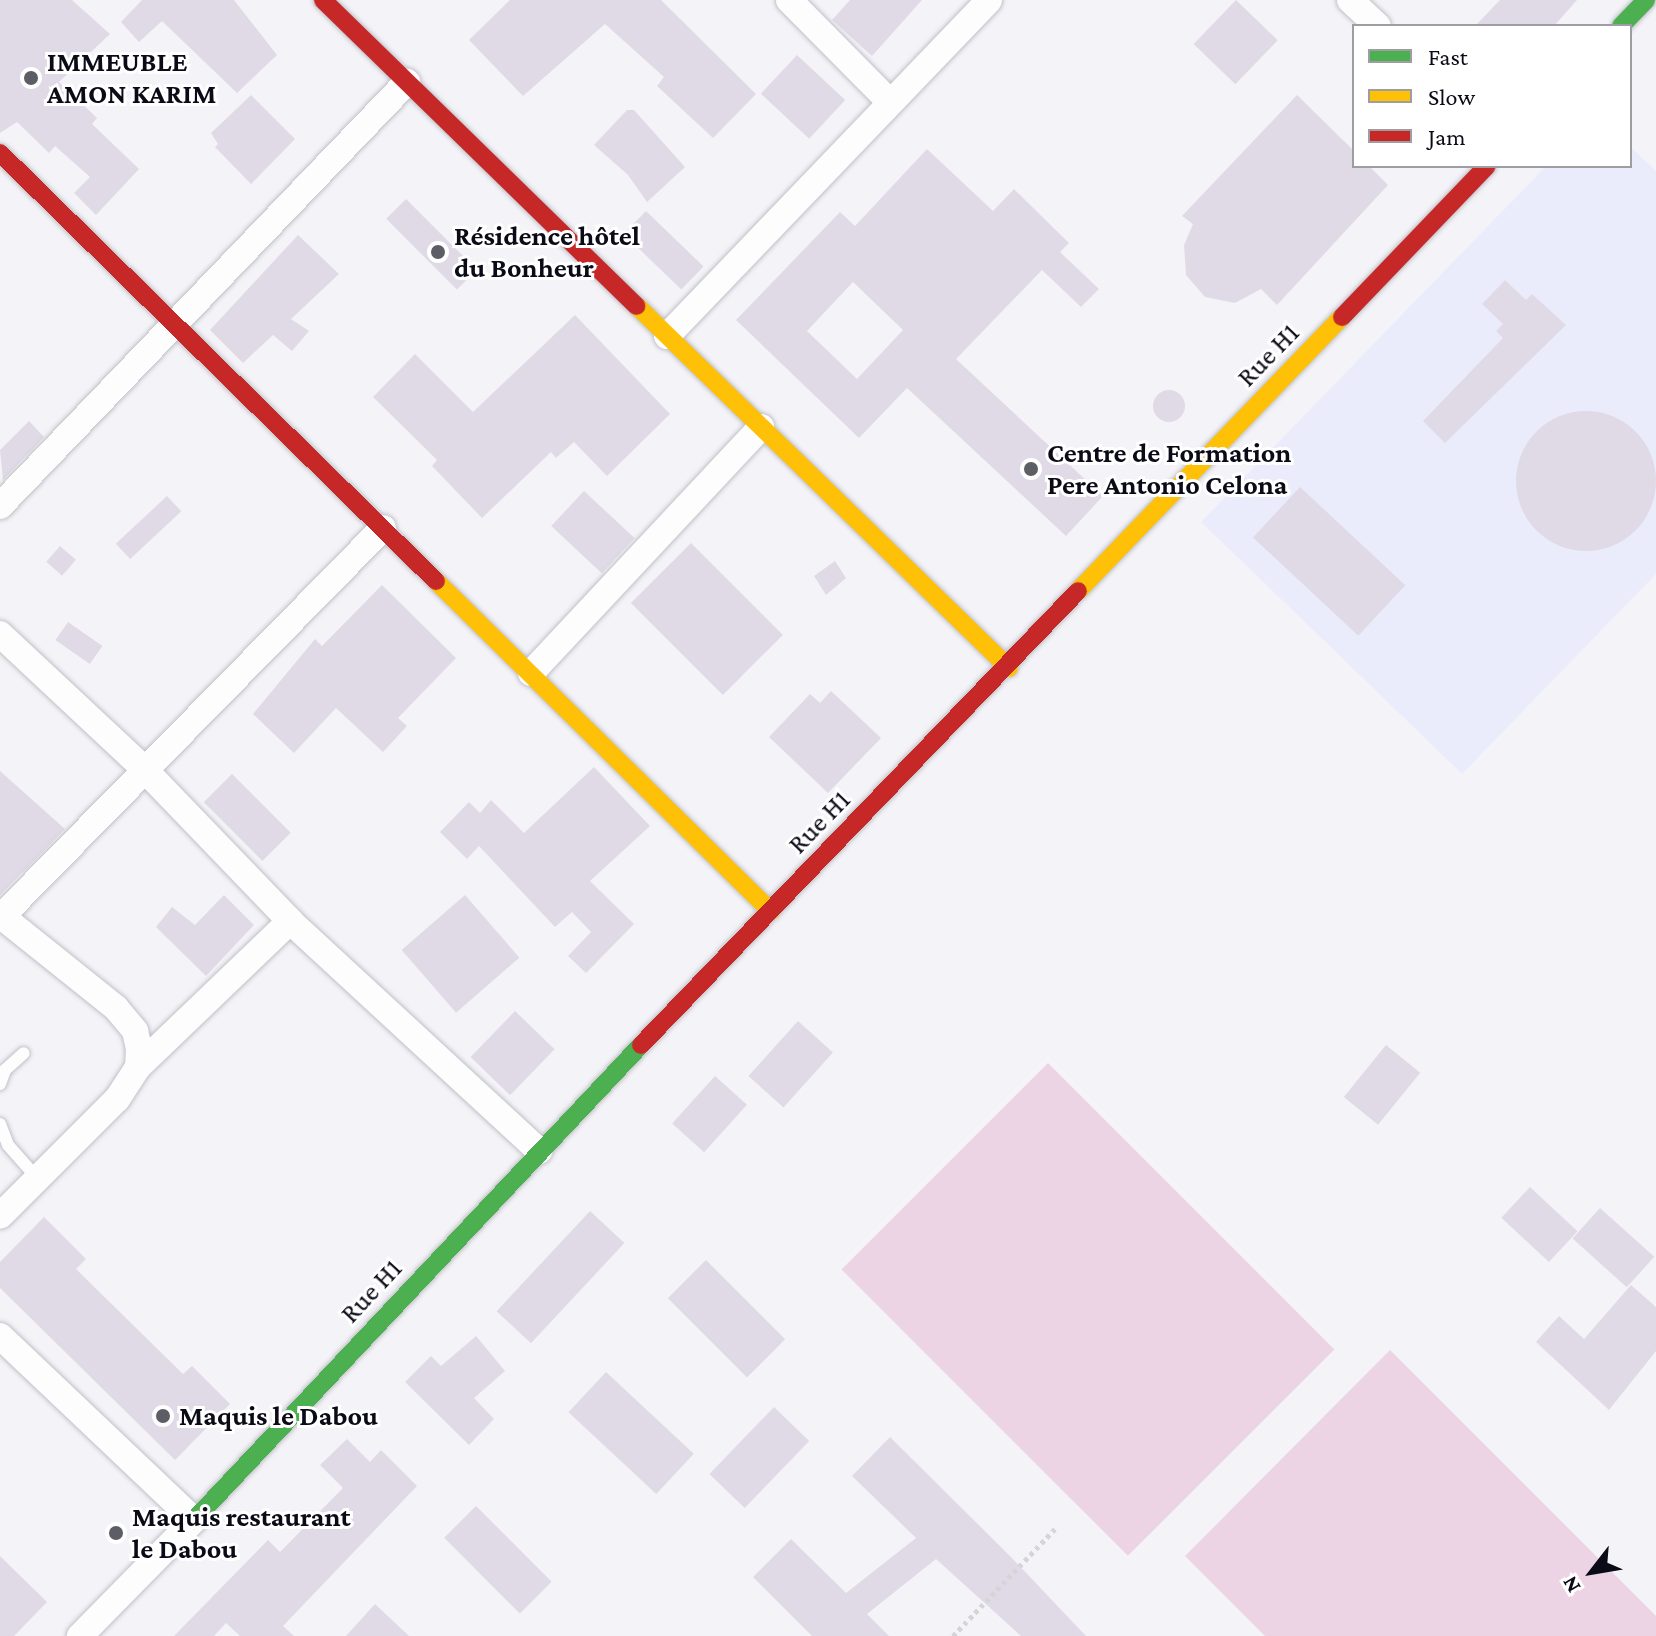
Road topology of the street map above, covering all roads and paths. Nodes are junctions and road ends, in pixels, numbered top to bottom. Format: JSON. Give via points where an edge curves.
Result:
{"nodes":[{"id":1,"x":323,"y":0,"type":"edge"},
{"id":2,"x":789,"y":0,"type":"edge"},
{"id":3,"x":989,"y":0,"type":"edge"},
{"id":4,"x":1350,"y":0,"type":"edge"},
{"id":5,"x":1646,"y":0,"type":"edge"},
{"id":6,"x":1376,"y":24,"type":"edge"},
{"id":7,"x":1623,"y":24,"type":"edge"},
{"id":8,"x":407,"y":82,"type":"junction"},
{"id":9,"x":890,"y":102,"type":"junction"},
{"id":10,"x":0,"y":153,"type":"edge"},
{"id":11,"x":1485,"y":168,"type":"edge"},
{"id":12,"x":176,"y":321,"type":"junction"},
{"id":13,"x":667,"y":336,"type":"junction"},
{"id":14,"x":761,"y":427,"type":"junction"},
{"id":15,"x":0,"y":506,"type":"edge"},
{"id":16,"x":383,"y":528,"type":"junction"},
{"id":17,"x":0,"y":634,"type":"edge"},
{"id":18,"x":1009,"y":668,"type":"junction"},
{"id":19,"x":531,"y":673,"type":"junction"},
{"id":20,"x":143,"y":768,"type":"junction"},
{"id":21,"x":771,"y":911,"type":"junction"},
{"id":22,"x":1,"y":916,"type":"edge"},
{"id":23,"x":290,"y":921,"type":"junction"},
{"id":24,"x":24,"y":1053,"type":"dead end"},
{"id":25,"x":138,"y":1067,"type":"junction"},
{"id":26,"x":0,"y":1084,"type":"edge"},
{"id":27,"x":0,"y":1124,"type":"edge"},
{"id":28,"x":539,"y":1151,"type":"junction"},
{"id":29,"x":38,"y":1179,"type":"junction"},
{"id":30,"x":0,"y":1216,"type":"edge"},
{"id":31,"x":0,"y":1336,"type":"edge"},
{"id":32,"x":194,"y":1520,"type":"junction"},
{"id":33,"x":1055,"y":1529,"type":"dead end"},
{"id":34,"x":80,"y":1636,"type":"edge"},
{"id":35,"x":953,"y":1636,"type":"edge"}],
"edges":[{"from":1,"to":8,"type":"street"},
{"from":2,"to":9,"type":"street"},
{"from":3,"to":9,"type":"street"},
{"from":4,"to":6,"type":"street"},
{"from":5,"to":7,"type":"street"},
{"from":8,"to":12,"type":"street"},
{"from":8,"to":13,"type":"street"},
{"from":9,"to":13,"type":"street"},
{"from":10,"to":12,"type":"street"},
{"from":11,"to":18,"type":"street","name":"Rue H1"},
{"from":12,"to":15,"type":"street"},
{"from":12,"to":16,"type":"street"},
{"from":13,"to":14,"type":"street"},
{"from":14,"to":18,"type":"street"},
{"from":14,"to":19,"type":"street"},
{"from":16,"to":19,"type":"street"},
{"from":16,"to":20,"type":"street"},
{"from":17,"to":20,"type":"street"},
{"from":18,"to":21,"type":"street","name":"Rue H1"},
{"from":19,"to":21,"type":"street"},
{"from":20,"to":22,"type":"street"},
{"from":20,"to":23,"type":"street"},
{"from":21,"to":28,"type":"street","name":"Rue H1"},
{"from":22,"to":25,"type":"street","via":[[116,1008],[135,1031]]},
{"from":23,"to":25,"type":"street"},
{"from":23,"to":28,"type":"street"},
{"from":24,"to":26,"type":"lane","via":[[5,1070]]},
{"from":25,"to":29,"type":"street","via":[[117,1099]]},
{"from":27,"to":29,"type":"lane","via":[[8,1145]]},
{"from":28,"to":32,"type":"street","name":"Rue H1"},
{"from":29,"to":30,"type":"street"},
{"from":31,"to":32,"type":"street"},
{"from":32,"to":34,"type":"street"},
{"from":33,"to":35,"type":"path"}]}
